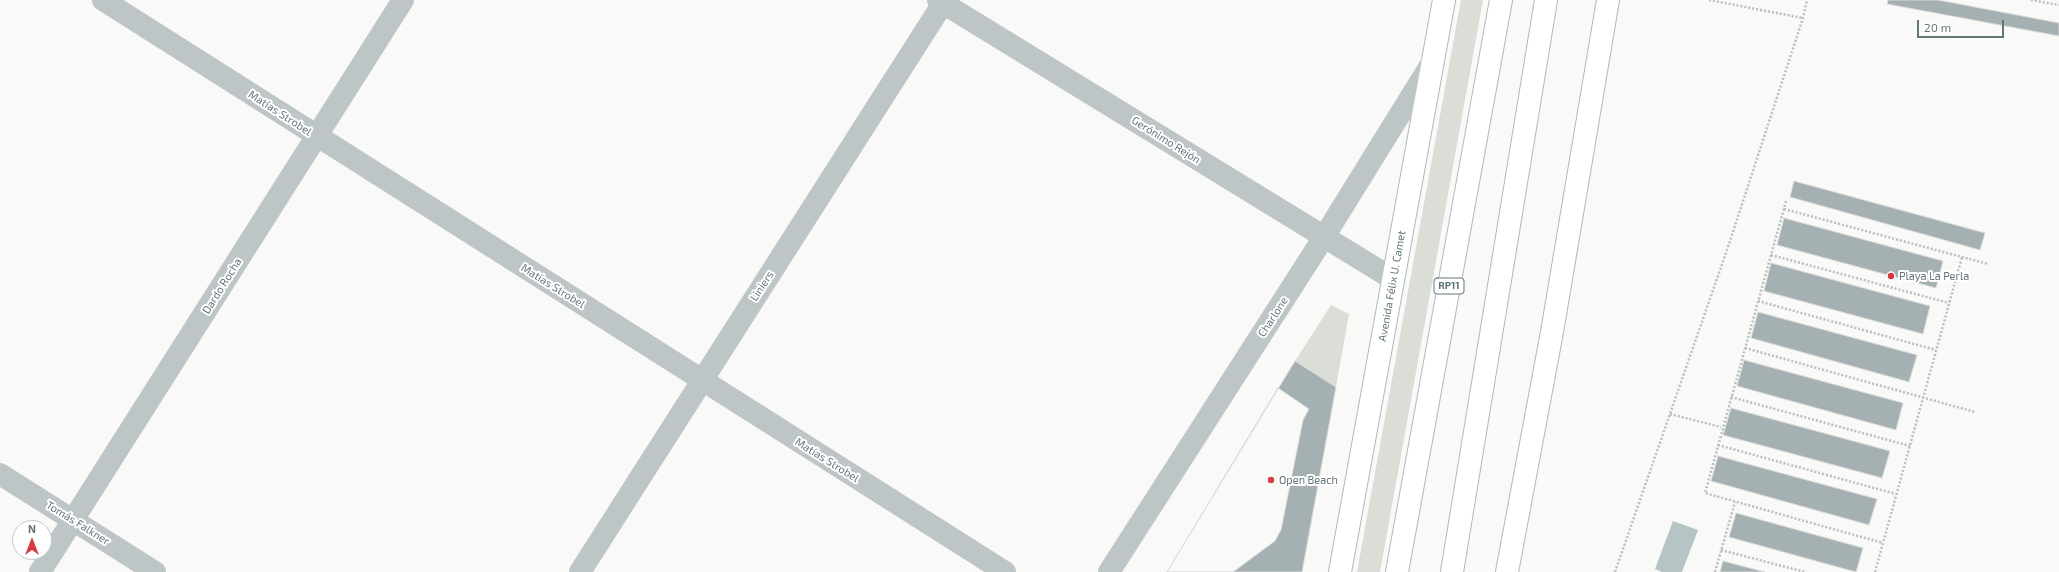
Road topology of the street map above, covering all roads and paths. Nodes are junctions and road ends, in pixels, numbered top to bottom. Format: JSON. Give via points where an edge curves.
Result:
{"nodes":[{"id":1,"x":103,"y":0,"type":"edge"},
{"id":2,"x":404,"y":0,"type":"edge"},
{"id":3,"x":1444,"y":0,"type":"edge"},
{"id":4,"x":1501,"y":0,"type":"edge"},
{"id":5,"x":1546,"y":0,"type":"edge"},
{"id":6,"x":1608,"y":0,"type":"edge"},
{"id":7,"x":1709,"y":0,"type":"edge"},
{"id":8,"x":1807,"y":0,"type":"edge"},
{"id":9,"x":2030,"y":0,"type":"edge"},
{"id":10,"x":942,"y":1,"type":"edge"},
{"id":11,"x":2059,"y":5,"type":"edge"},
{"id":12,"x":1803,"y":18,"type":"junction"},
{"id":13,"x":1434,"y":60,"type":"junction"},
{"id":14,"x":317,"y":137,"type":"junction"},
{"id":15,"x":1786,"y":201,"type":"dead end"},
{"id":16,"x":1784,"y":209,"type":"junction"},
{"id":17,"x":1324,"y":237,"type":"junction"},
{"id":18,"x":1771,"y":255,"type":"junction"},
{"id":19,"x":1962,"y":257,"type":"junction"},
{"id":20,"x":1988,"y":264,"type":"dead end"},
{"id":21,"x":1393,"y":279,"type":"junction"},
{"id":22,"x":1758,"y":301,"type":"junction"},
{"id":23,"x":1949,"y":303,"type":"junction"},
{"id":24,"x":1745,"y":348,"type":"junction"},
{"id":25,"x":1936,"y":350,"type":"junction"},
{"id":26,"x":702,"y":380,"type":"junction"},
{"id":27,"x":1731,"y":397,"type":"junction"},
{"id":28,"x":1923,"y":398,"type":"junction"},
{"id":29,"x":1975,"y":412,"type":"dead end"},
{"id":30,"x":1670,"y":414,"type":"junction"},
{"id":31,"x":1721,"y":428,"type":"dead end"},
{"id":32,"x":1718,"y":445,"type":"junction"},
{"id":33,"x":1910,"y":446,"type":"junction"},
{"id":34,"x":0,"y":474,"type":"edge"},
{"id":35,"x":1896,"y":494,"type":"junction"},
{"id":36,"x":1735,"y":502,"type":"junction"},
{"id":37,"x":73,"y":520,"type":"junction"},
{"id":38,"x":1883,"y":543,"type":"junction"},
{"id":39,"x":1721,"y":550,"type":"junction"},
{"id":40,"x":40,"y":572,"type":"edge"},
{"id":41,"x":155,"y":572,"type":"edge"},
{"id":42,"x":580,"y":572,"type":"edge"},
{"id":43,"x":1005,"y":572,"type":"edge"},
{"id":44,"x":1109,"y":572,"type":"edge"},
{"id":45,"x":1340,"y":572,"type":"edge"},
{"id":46,"x":1398,"y":572,"type":"edge"},
{"id":47,"x":1452,"y":572,"type":"edge"},
{"id":48,"x":1507,"y":572,"type":"edge"},
{"id":49,"x":1615,"y":572,"type":"edge"},
{"id":50,"x":1715,"y":572,"type":"edge"},
{"id":51,"x":1805,"y":572,"type":"edge"},
{"id":52,"x":1875,"y":572,"type":"edge"}],
"edges":[{"from":1,"to":14,"type":"street","name":"Matías Strobel"},
{"from":2,"to":14,"type":"street","name":"Dardo Rocha"},
{"from":3,"to":13,"type":"main road","name":"Avenida Félix U. Camet"},
{"from":4,"to":46,"type":"main road","number":"RP11"},
{"from":5,"to":47,"type":"main road"},
{"from":6,"to":48,"type":"main road","via":[[1553,324]]},
{"from":7,"to":12,"type":"path"},
{"from":8,"to":12,"type":"path"},
{"from":9,"to":11,"type":"path"},
{"from":10,"to":17,"type":"street","name":"Gerónimo Rejón"},
{"from":10,"to":26,"type":"street","name":"Liniers"},
{"from":12,"to":30,"type":"path"},
{"from":13,"to":17,"type":"street","name":"Charlone"},
{"from":13,"to":21,"type":"main road","name":"Avenida Félix U. Camet"},
{"from":14,"to":26,"type":"street","name":"Matías Strobel"},
{"from":14,"to":37,"type":"street","name":"Dardo Rocha"},
{"from":15,"to":16,"type":"path"},
{"from":16,"to":18,"type":"path"},
{"from":16,"to":19,"type":"path"},
{"from":17,"to":21,"type":"street","name":"Gerónimo Rejón"},
{"from":17,"to":44,"type":"street","name":"Charlone"},
{"from":18,"to":22,"type":"path"},
{"from":18,"to":23,"type":"path"},
{"from":19,"to":20,"type":"path"},
{"from":19,"to":23,"type":"path"},
{"from":21,"to":45,"type":"main road","name":"Avenida Félix U. Camet"},
{"from":22,"to":24,"type":"path"},
{"from":22,"to":25,"type":"path"},
{"from":23,"to":25,"type":"path"},
{"from":24,"to":27,"type":"path"},
{"from":24,"to":28,"type":"path"},
{"from":25,"to":28,"type":"path"},
{"from":26,"to":42,"type":"street","name":"Liniers"},
{"from":26,"to":43,"type":"street","name":"Matías Strobel"},
{"from":27,"to":32,"type":"path"},
{"from":27,"to":33,"type":"path"},
{"from":28,"to":29,"type":"path"},
{"from":28,"to":33,"type":"path"},
{"from":30,"to":31,"type":"path"},
{"from":30,"to":49,"type":"path"},
{"from":32,"to":35,"type":"path"},
{"from":32,"to":36,"type":"path","via":[[1704,493]]},
{"from":33,"to":35,"type":"path"},
{"from":34,"to":37,"type":"street","name":"Tomás Falkner"},
{"from":35,"to":38,"type":"path"},
{"from":36,"to":38,"type":"path"},
{"from":36,"to":39,"type":"path"},
{"from":37,"to":40,"type":"street","name":"Dardo Rocha"},
{"from":37,"to":41,"type":"street","name":"Tomás Falkner"},
{"from":38,"to":52,"type":"path"},
{"from":39,"to":50,"type":"path"},
{"from":39,"to":51,"type":"path"}]}
